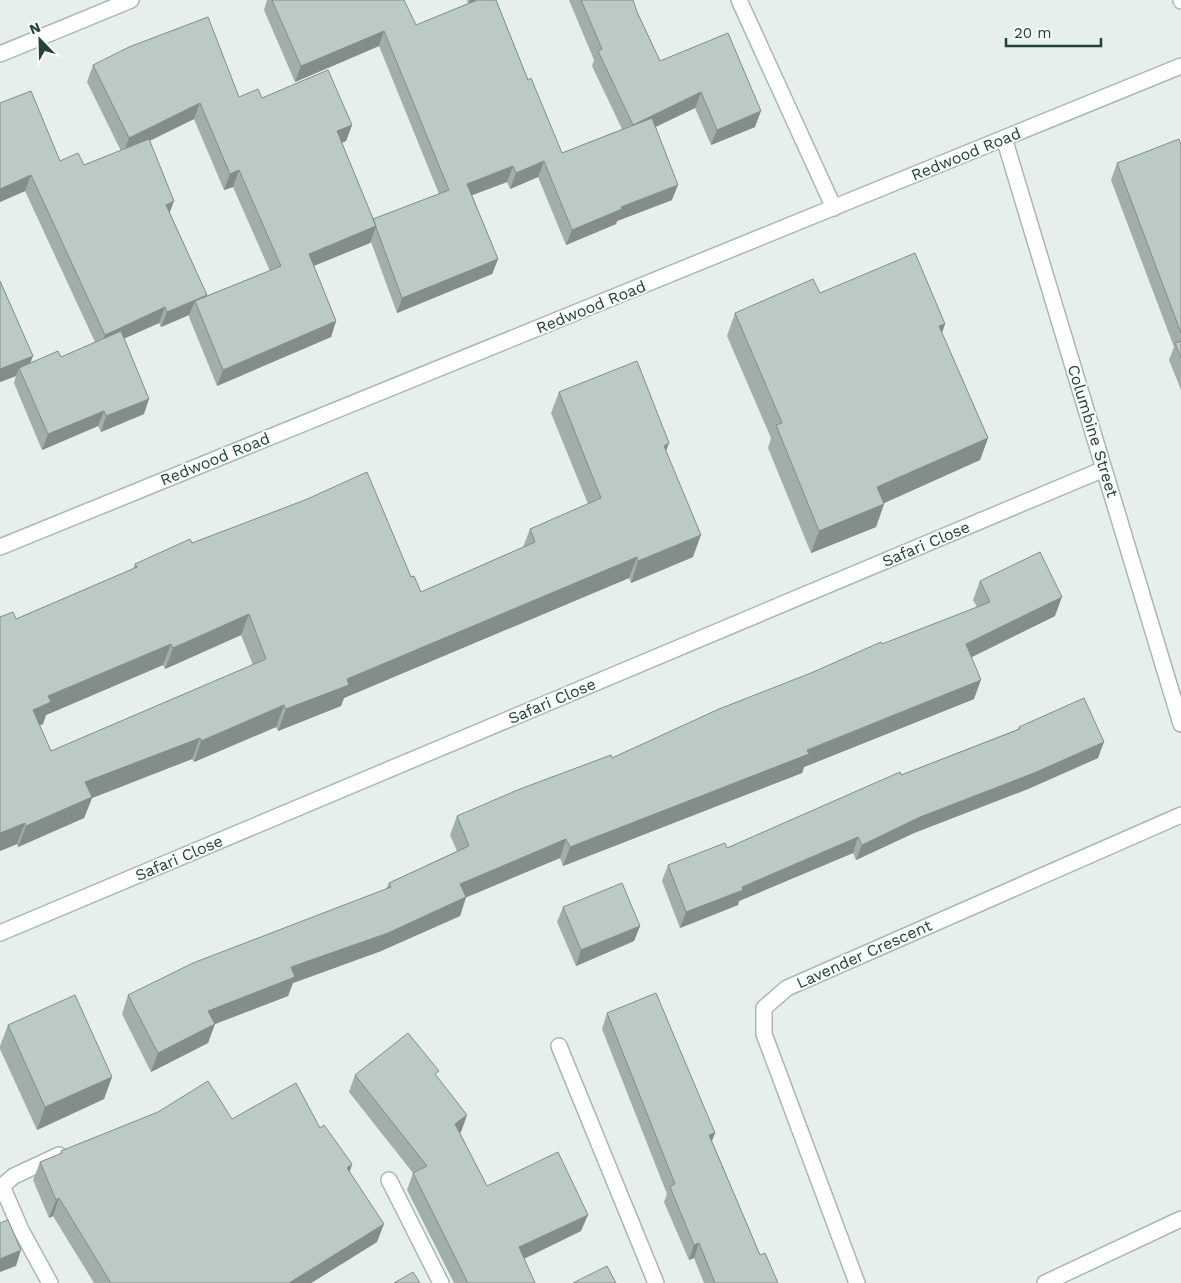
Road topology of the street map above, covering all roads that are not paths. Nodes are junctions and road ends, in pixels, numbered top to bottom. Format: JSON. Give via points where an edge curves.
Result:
{"nodes":[{"id":1,"x":132,"y":0,"type":"edge"},
{"id":2,"x":739,"y":0,"type":"edge"},
{"id":3,"x":0,"y":54,"type":"edge"},
{"id":4,"x":1181,"y":66,"type":"edge"},
{"id":5,"x":1004,"y":138,"type":"junction"},
{"id":6,"x":834,"y":208,"type":"junction"},
{"id":7,"x":1104,"y":469,"type":"junction"},
{"id":8,"x":0,"y":547,"type":"edge"},
{"id":9,"x":1181,"y":724,"type":"edge"},
{"id":10,"x":1181,"y":814,"type":"edge"},
{"id":11,"x":0,"y":933,"type":"edge"},
{"id":12,"x":558,"y":1046,"type":"dead end"},
{"id":13,"x":71,"y":1150,"type":"edge"},
{"id":14,"x":389,"y":1180,"type":"dead end"},
{"id":15,"x":1,"y":1184,"type":"edge"},
{"id":16,"x":1181,"y":1219,"type":"edge"},
{"id":17,"x":50,"y":1283,"type":"edge"},
{"id":18,"x":441,"y":1283,"type":"edge"},
{"id":19,"x":656,"y":1283,"type":"edge"},
{"id":20,"x":857,"y":1283,"type":"edge"},
{"id":21,"x":1045,"y":1283,"type":"edge"}],
"edges":[{"from":1,"to":3,"type":"street"},
{"from":2,"to":6,"type":"street"},
{"from":4,"to":5,"type":"street","name":"Redwood Road"},
{"from":5,"to":6,"type":"street","name":"Redwood Road"},
{"from":5,"to":7,"type":"street","name":"Columbine Street"},
{"from":6,"to":8,"type":"street","name":"Redwood Road"},
{"from":7,"to":9,"type":"street","name":"Columbine Street"},
{"from":7,"to":11,"type":"street","name":"Safari Close"},
{"from":10,"to":20,"type":"street","name":"Lavender Crescent","via":[[787,988],[764,1008],[764,1034]]},
{"from":12,"to":19,"type":"street"},
{"from":13,"to":15,"type":"street"},
{"from":14,"to":18,"type":"street"},
{"from":15,"to":17,"type":"street"},
{"from":16,"to":21,"type":"street"}]}
